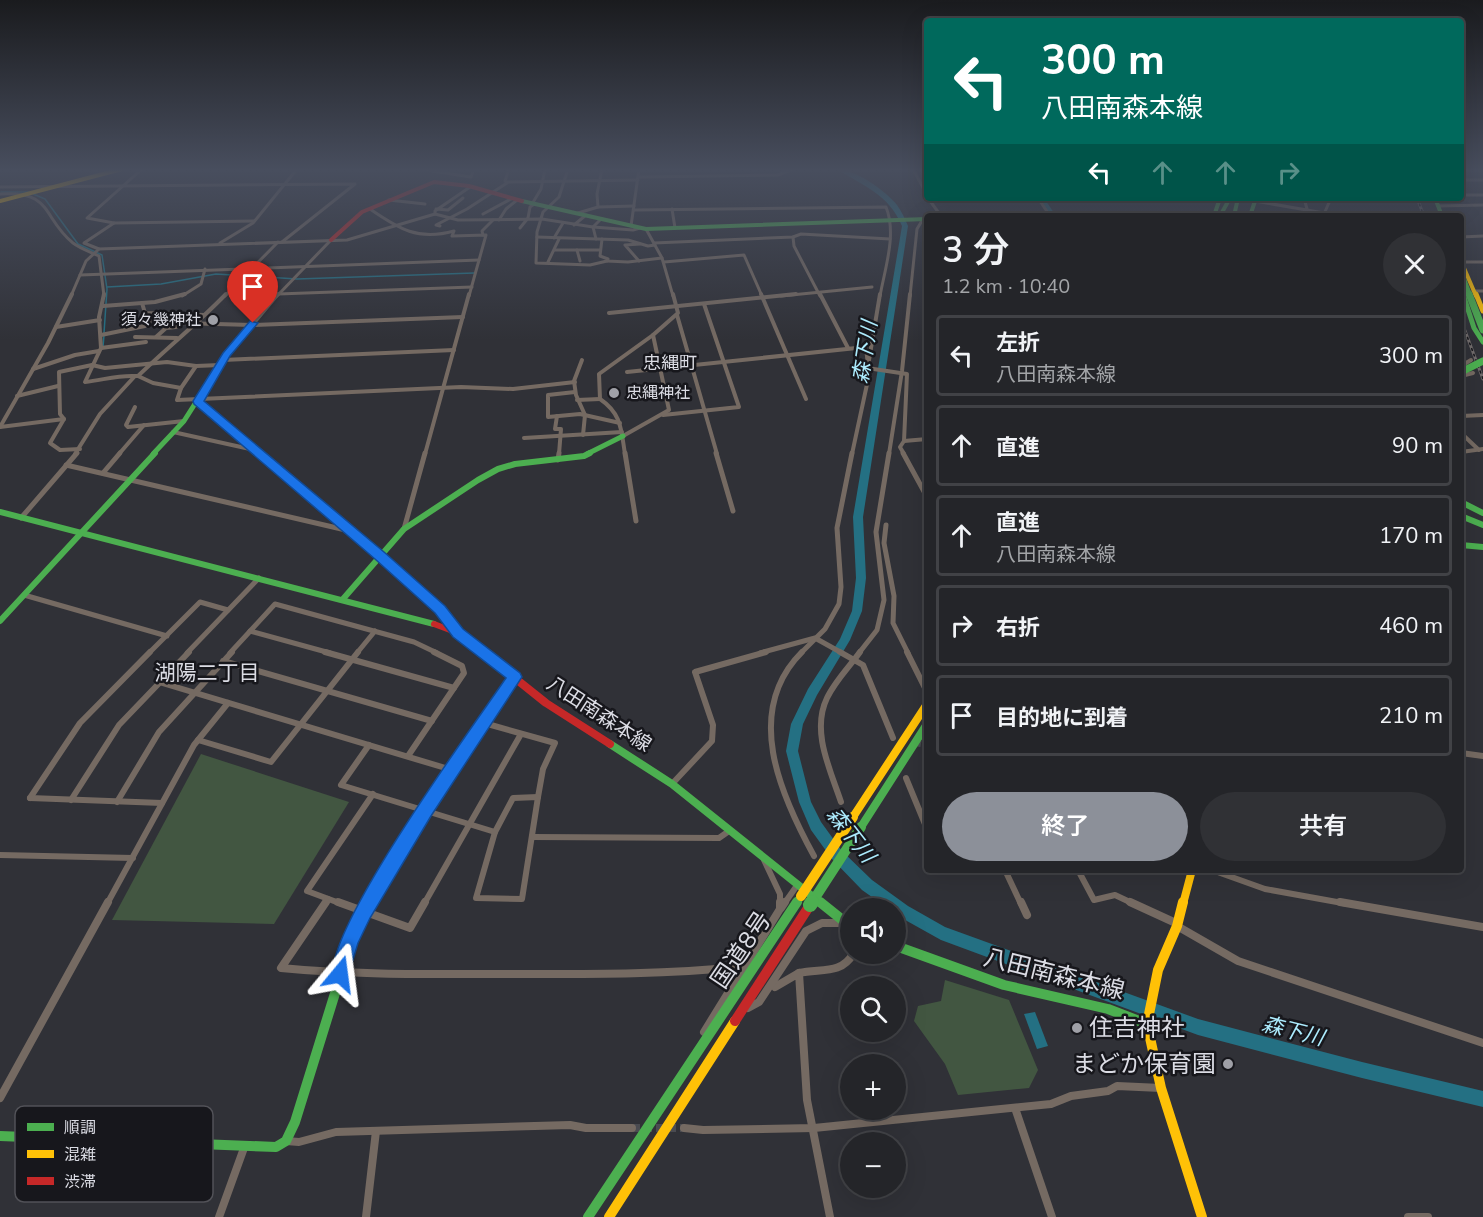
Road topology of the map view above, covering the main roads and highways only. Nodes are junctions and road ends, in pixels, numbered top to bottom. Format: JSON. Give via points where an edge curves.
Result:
{"nodes":[{"id":1,"x":346,"y":226,"type":"edge"},
{"id":2,"x":628,"y":226,"type":"edge"},
{"id":3,"x":735,"y":226,"type":"edge"},
{"id":4,"x":331,"y":240,"type":"road end"},
{"id":5,"x":1464,"y":267,"type":"edge"},
{"id":6,"x":1464,"y":278,"type":"edge"},
{"id":7,"x":1478,"y":291,"type":"edge"},
{"id":8,"x":1464,"y":298,"type":"edge"},
{"id":9,"x":1483,"y":311,"type":"edge"},
{"id":10,"x":252,"y":325,"type":"road end"},
{"id":11,"x":1483,"y":330,"type":"edge"},
{"id":12,"x":1483,"y":342,"type":"edge"},
{"id":13,"x":1483,"y":362,"type":"edge"},
{"id":14,"x":1464,"y":372,"type":"edge"},
{"id":15,"x":199,"y":400,"type":"junction"},
{"id":16,"x":623,"y":434,"type":"road end"},
{"id":17,"x":1464,"y":504,"type":"edge"},
{"id":18,"x":0,"y":512,"type":"edge"},
{"id":19,"x":1483,"y":513,"type":"edge"},
{"id":20,"x":1464,"y":514,"type":"edge"},
{"id":21,"x":1464,"y":515,"type":"edge"},
{"id":22,"x":1483,"y":520,"type":"edge"},
{"id":23,"x":1483,"y":525,"type":"edge"},
{"id":24,"x":81,"y":533,"type":"junction"},
{"id":25,"x":1464,"y":545,"type":"edge"},
{"id":26,"x":1483,"y":547,"type":"edge"},
{"id":27,"x":380,"y":555,"type":"junction"},
{"id":28,"x":343,"y":599,"type":"junction"},
{"id":29,"x":0,"y":621,"type":"edge"},
{"id":30,"x":924,"y":709,"type":"edge"},
{"id":31,"x":924,"y":729,"type":"edge"},
{"id":32,"x":1191,"y":873,"type":"edge"},
{"id":33,"x":840,"y":918,"type":"edge"},
{"id":34,"x":906,"y":949,"type":"edge"},
{"id":35,"x":340,"y":974,"type":"road end"},
{"id":36,"x":1147,"y":1024,"type":"junction"},
{"id":37,"x":0,"y":1136,"type":"edge"},
{"id":38,"x":15,"y":1137,"type":"edge"},
{"id":39,"x":213,"y":1146,"type":"edge"},
{"id":40,"x":588,"y":1217,"type":"edge"},
{"id":41,"x":609,"y":1217,"type":"edge"},
{"id":42,"x":1202,"y":1217,"type":"edge"}],
"edges":[{"from":1,"to":4,"type":"main road"},
{"from":2,"to":3,"type":"main road"},
{"from":5,"to":7,"type":"main road"},
{"from":6,"to":11,"type":"main road","bridge":true},
{"from":7,"to":9,"type":"main road"},
{"from":8,"to":12,"type":"main road"},
{"from":10,"to":15,"type":"main road","via":[[222,362]]},
{"from":13,"to":14,"type":"main road","bridge":true},
{"from":15,"to":24,"type":"main road"},
{"from":15,"to":27,"type":"main road"},
{"from":16,"to":27,"type":"main road","via":[[584,456],[498,469],[404,529]]},
{"from":17,"to":19,"type":"main road"},
{"from":18,"to":24,"type":"main road","name":"八田南森本線"},
{"from":20,"to":22,"type":"main road"},
{"from":21,"to":23,"type":"main road"},
{"from":24,"to":28,"type":"main road","name":"八田南森本線"},
{"from":24,"to":29,"type":"main road"},
{"from":25,"to":26,"type":"main road"},
{"from":27,"to":28,"type":"main road"},
{"from":28,"to":33,"type":"main road","name":"八田南森本線","via":[[458,633],[546,703],[672,784]]},
{"from":30,"to":40,"type":"main road","name":"国道8号","bridge":true},
{"from":31,"to":41,"type":"main road","name":"国道8号","bridge":true},
{"from":32,"to":36,"type":"main road","via":[[1178,925],[1158,970]]},
{"from":34,"to":36,"type":"main road","name":"八田南森本線","via":[[1042,995],[1103,1004]]},
{"from":35,"to":39,"type":"main road","via":[[286,1141],[276,1147]]},
{"from":36,"to":42,"type":"main road","via":[[1161,1088]]},
{"from":37,"to":38,"type":"main road"}]}
